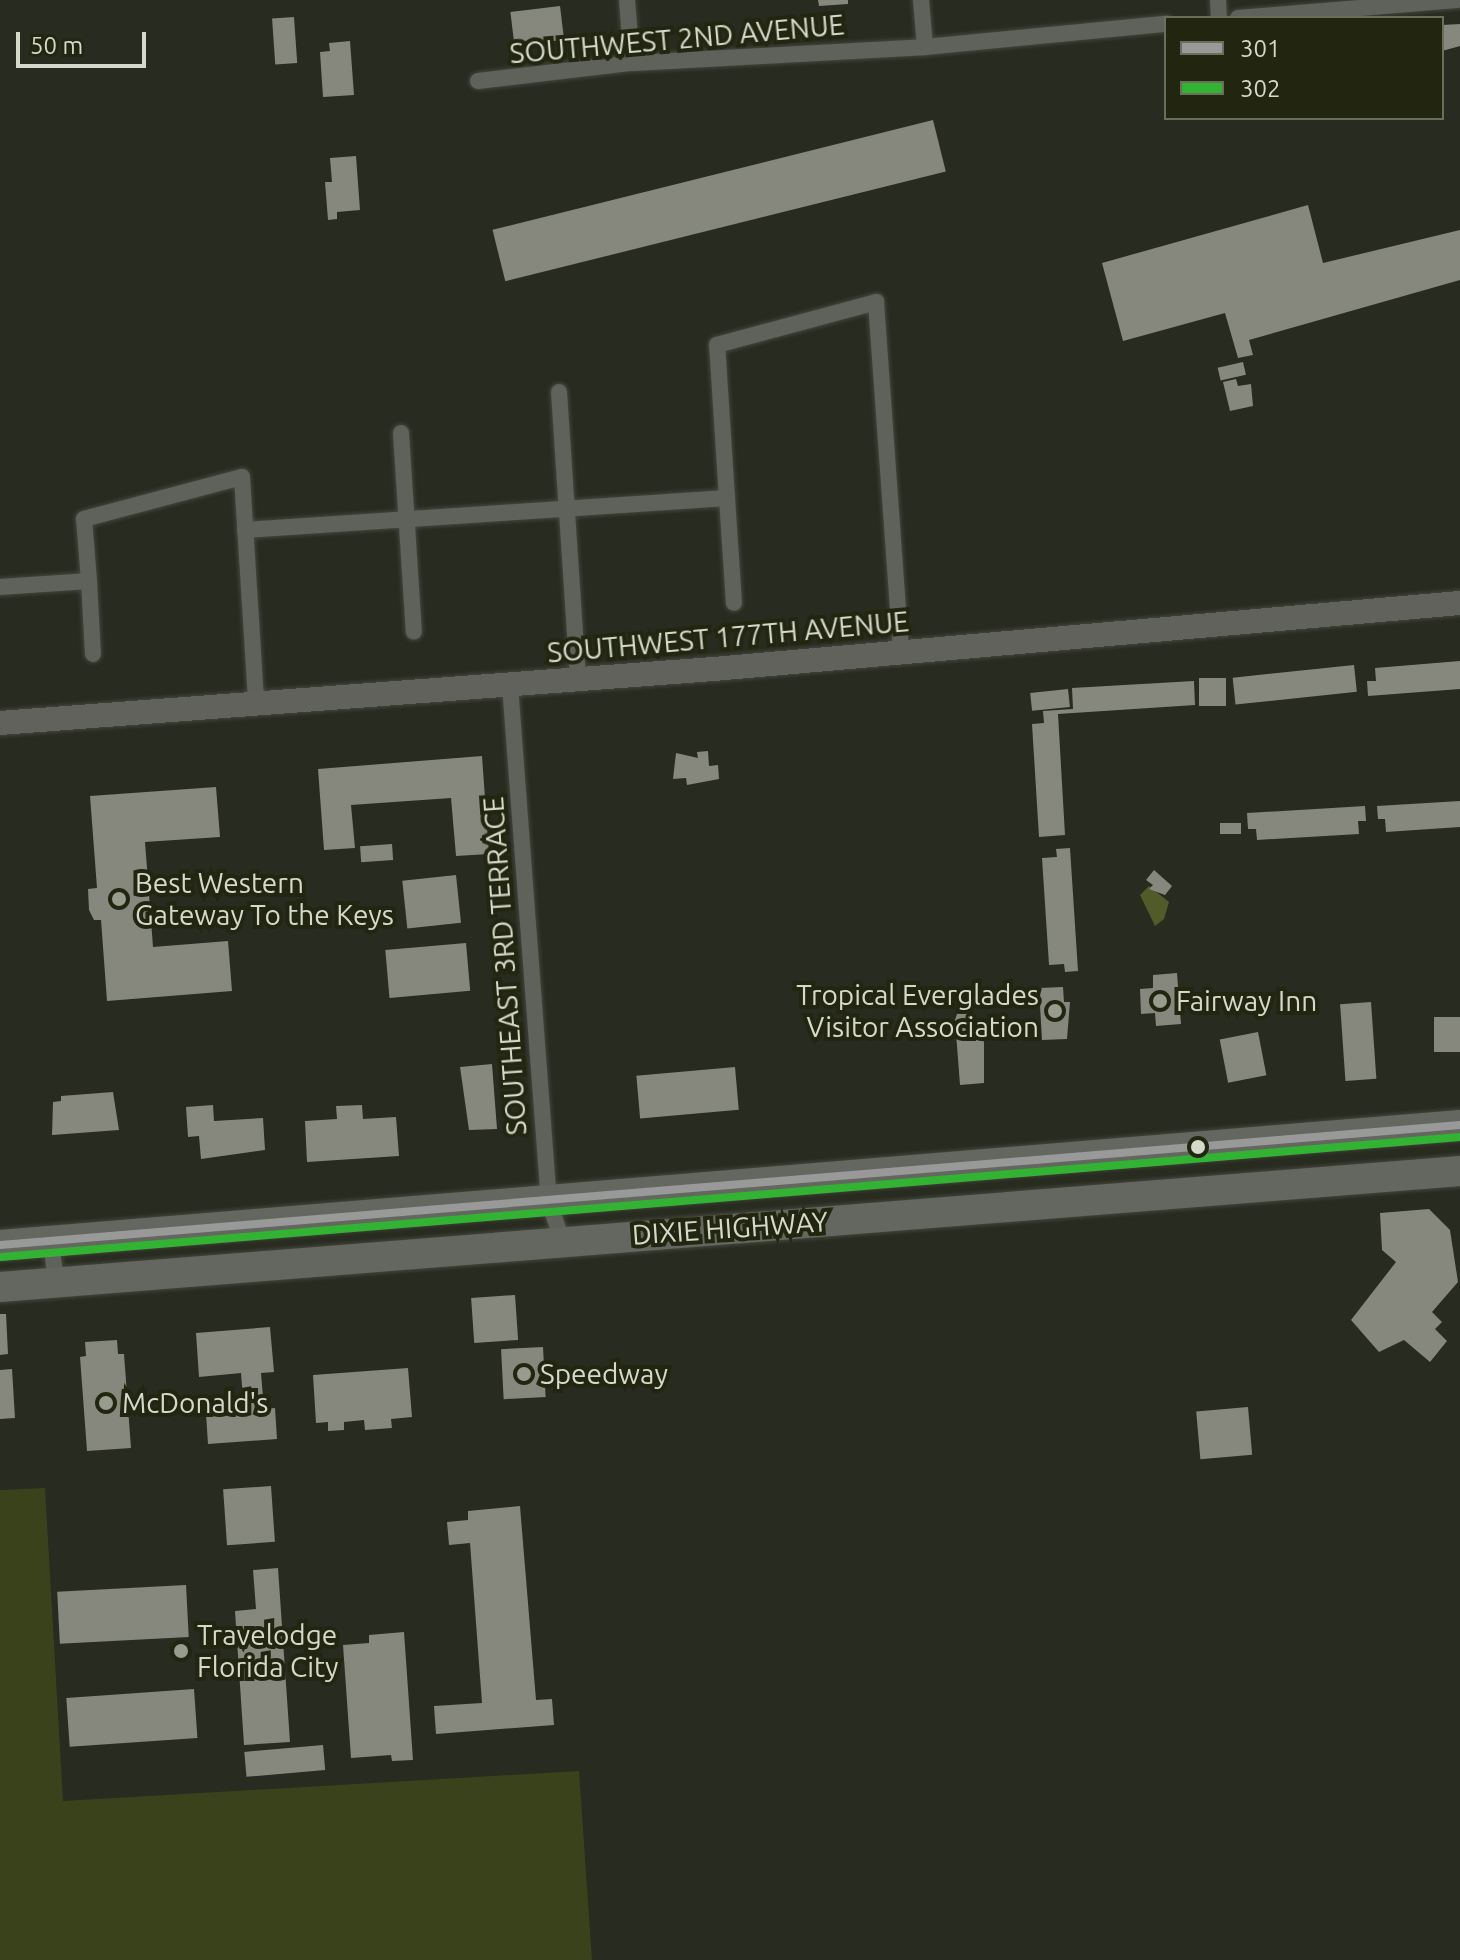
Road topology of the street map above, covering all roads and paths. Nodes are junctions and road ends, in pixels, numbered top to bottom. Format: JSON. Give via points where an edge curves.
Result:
{"nodes":[{"id":1,"x":627,"y":0,"type":"edge"},
{"id":2,"x":921,"y":0,"type":"edge"},
{"id":3,"x":1457,"y":0,"type":"edge"},
{"id":4,"x":1262,"y":16,"type":"edge"},
{"id":5,"x":1164,"y":24,"type":"edge"},
{"id":6,"x":925,"y":47,"type":"junction"},
{"id":7,"x":632,"y":63,"type":"junction"},
{"id":8,"x":478,"y":81,"type":"dead end"},
{"id":9,"x":559,"y":392,"type":"dead end"},
{"id":10,"x":401,"y":433,"type":"dead end"},
{"id":11,"x":727,"y":498,"type":"junction"},
{"id":12,"x":567,"y":507,"type":"junction"},
{"id":13,"x":406,"y":518,"type":"junction"},
{"id":14,"x":245,"y":530,"type":"junction"},
{"id":15,"x":89,"y":581,"type":"junction"},
{"id":16,"x":0,"y":587,"type":"edge"},
{"id":17,"x":734,"y":603,"type":"dead end"},
{"id":18,"x":1460,"y":603,"type":"edge"},
{"id":19,"x":414,"y":632,"type":"dead end"},
{"id":20,"x":901,"y":652,"type":"junction"},
{"id":21,"x":93,"y":654,"type":"dead end"},
{"id":22,"x":578,"y":679,"type":"junction"},
{"id":23,"x":510,"y":685,"type":"junction"},
{"id":24,"x":256,"y":702,"type":"junction"},
{"id":25,"x":0,"y":723,"type":"edge"},
{"id":26,"x":1460,"y":1125,"type":"edge"},
{"id":27,"x":1460,"y":1171,"type":"edge"},
{"id":28,"x":549,"y":1202,"type":"junction"},
{"id":29,"x":562,"y":1240,"type":"junction"},
{"id":30,"x":51,"y":1241,"type":"junction"},
{"id":31,"x":0,"y":1245,"type":"edge"},
{"id":32,"x":56,"y":1282,"type":"junction"},
{"id":33,"x":0,"y":1287,"type":"edge"}],
"edges":[{"from":1,"to":7,"type":"street"},
{"from":2,"to":6,"type":"street"},
{"from":3,"to":4,"type":"street"},
{"from":5,"to":6,"type":"street","name":"SOUTHWEST 2ND AVENUE"},
{"from":6,"to":7,"type":"street","name":"SOUTHWEST 2ND AVENUE"},
{"from":7,"to":8,"type":"street","name":"SOUTHWEST 2ND AVENUE"},
{"from":9,"to":12,"type":"street"},
{"from":10,"to":13,"type":"street"},
{"from":11,"to":12,"type":"street"},
{"from":11,"to":17,"type":"street"},
{"from":11,"to":20,"type":"street","via":[[717,345],[876,302]]},
{"from":12,"to":13,"type":"street"},
{"from":12,"to":22,"type":"street"},
{"from":13,"to":14,"type":"street"},
{"from":13,"to":19,"type":"street"},
{"from":14,"to":15,"type":"street","via":[[242,477],[84,519]]},
{"from":14,"to":24,"type":"street"},
{"from":15,"to":16,"type":"street"},
{"from":15,"to":21,"type":"street"},
{"from":18,"to":20,"type":"main road","name":"SOUTHWEST 177TH AVENUE"},
{"from":20,"to":22,"type":"main road","name":"SOUTHWEST 177TH AVENUE"},
{"from":22,"to":23,"type":"main road","name":"SOUTHWEST 177TH AVENUE"},
{"from":23,"to":24,"type":"main road","name":"SOUTHWEST 177TH AVENUE"},
{"from":23,"to":28,"type":"street","name":"SOUTHEAST 3RD TERRACE"},
{"from":24,"to":25,"type":"main road","name":"SOUTHWEST 177TH AVENUE"},
{"from":26,"to":28,"type":"highway","name":"DIXIE HIGHWAY"},
{"from":27,"to":29,"type":"highway","name":"DIXIE HIGHWAY"},
{"from":28,"to":29,"type":"street","name":"SOUTHEAST 3RD TERRACE"},
{"from":28,"to":30,"type":"highway","name":"DIXIE HIGHWAY"},
{"from":29,"to":32,"type":"highway","name":"DIXIE HIGHWAY"},
{"from":30,"to":31,"type":"highway","name":"DIXIE HIGHWAY"},
{"from":30,"to":32,"type":"street"},
{"from":32,"to":33,"type":"highway","name":"DIXIE HIGHWAY"}]}
